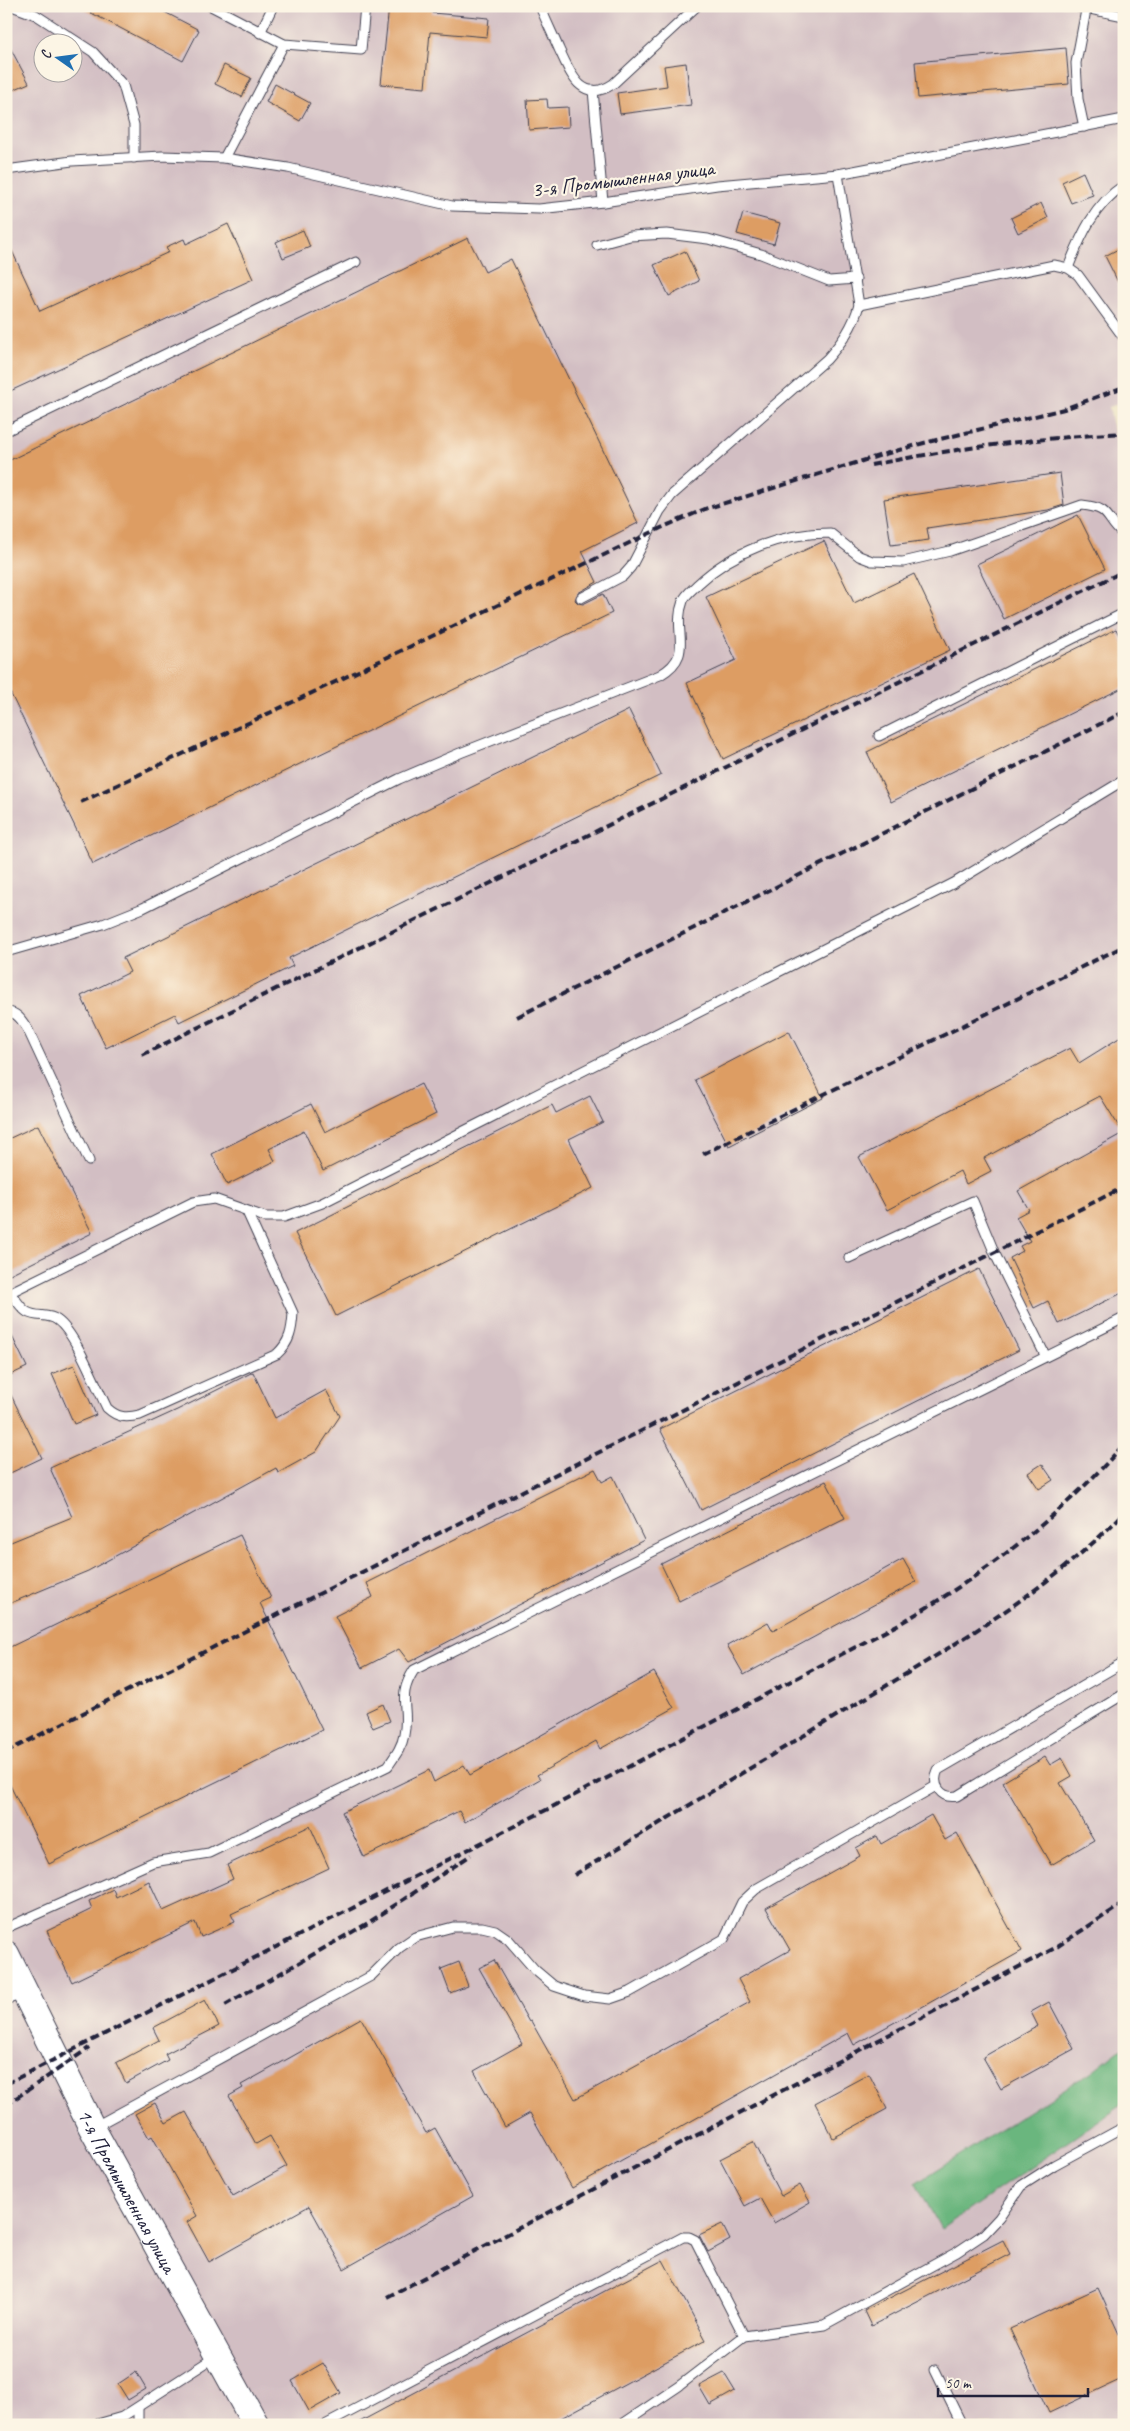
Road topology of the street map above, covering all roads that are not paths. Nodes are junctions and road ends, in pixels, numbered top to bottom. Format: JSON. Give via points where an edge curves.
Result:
{"nodes":[{"id":1,"x":12,"y":6,"type":"edge"},
{"id":2,"x":211,"y":6,"type":"edge"},
{"id":3,"x":273,"y":6,"type":"edge"},
{"id":4,"x":365,"y":6,"type":"edge"},
{"id":5,"x":540,"y":6,"type":"edge"},
{"id":6,"x":696,"y":6,"type":"edge"},
{"id":7,"x":1075,"y":6,"type":"edge"},
{"id":8,"x":1086,"y":10,"type":"junction"},
{"id":9,"x":1124,"y":16,"type":"edge"},
{"id":10,"x":260,"y":33,"type":"junction"},
{"id":11,"x":284,"y":44,"type":"junction"},
{"id":12,"x":593,"y":90,"type":"junction"},
{"id":13,"x":1124,"y":119,"type":"edge"},
{"id":14,"x":1084,"y":127,"type":"junction"},
{"id":15,"x":134,"y":158,"type":"junction"},
{"id":16,"x":224,"y":158,"type":"junction"},
{"id":17,"x":6,"y":170,"type":"edge"},
{"id":18,"x":838,"y":174,"type":"junction"},
{"id":19,"x":1124,"y":185,"type":"edge"},
{"id":20,"x":603,"y":202,"type":"junction"},
{"id":21,"x":597,"y":245,"type":"dead end"},
{"id":22,"x":356,"y":262,"type":"dead end"},
{"id":23,"x":1068,"y":268,"type":"junction"},
{"id":24,"x":856,"y":279,"type":"junction"},
{"id":25,"x":859,"y":305,"type":"junction"},
{"id":26,"x":1124,"y":338,"type":"edge"},
{"id":27,"x":6,"y":431,"type":"edge"},
{"id":28,"x":1124,"y":535,"type":"edge"},
{"id":29,"x":581,"y":598,"type":"dead end"},
{"id":30,"x":1124,"y":613,"type":"edge"},
{"id":31,"x":879,"y":736,"type":"dead end"},
{"id":32,"x":1124,"y":780,"type":"edge"},
{"id":33,"x":6,"y":952,"type":"edge"},
{"id":34,"x":6,"y":1012,"type":"edge"},
{"id":35,"x":89,"y":1161,"type":"dead end"},
{"id":36,"x":247,"y":1212,"type":"junction"},
{"id":37,"x":849,"y":1258,"type":"dead end"},
{"id":38,"x":8,"y":1293,"type":"edge"},
{"id":39,"x":1124,"y":1318,"type":"edge"},
{"id":40,"x":1045,"y":1355,"type":"junction"},
{"id":41,"x":1124,"y":1662,"type":"edge"},
{"id":42,"x":1124,"y":1694,"type":"edge"},
{"id":43,"x":936,"y":1786,"type":"junction"},
{"id":44,"x":6,"y":1928,"type":"edge"},
{"id":45,"x":6,"y":1954,"type":"edge"},
{"id":46,"x":16,"y":1997,"type":"edge"},
{"id":47,"x":1124,"y":2127,"type":"edge"},
{"id":48,"x":92,"y":2128,"type":"junction"},
{"id":49,"x":744,"y":2336,"type":"junction"},
{"id":50,"x":217,"y":2356,"type":"junction"},
{"id":51,"x":935,"y":2370,"type":"dead end"},
{"id":52,"x":138,"y":2408,"type":"junction"},
{"id":53,"x":342,"y":2421,"type":"edge"},
{"id":54,"x":94,"y":2425,"type":"edge"},
{"id":55,"x":138,"y":2425,"type":"edge"},
{"id":56,"x":256,"y":2425,"type":"edge"},
{"id":57,"x":325,"y":2425,"type":"edge"},
{"id":58,"x":621,"y":2425,"type":"edge"},
{"id":59,"x":962,"y":2425,"type":"edge"}],
"edges":[{"from":1,"to":15,"type":"lane","via":[[36,15],[93,52],[123,85],[134,125]]},
{"from":2,"to":10,"type":"lane"},
{"from":3,"to":10,"type":"lane"},
{"from":4,"to":11,"type":"lane","via":[[362,50]]},
{"from":5,"to":12,"type":"lane","via":[[570,76],[580,86]]},
{"from":6,"to":12,"type":"lane","via":[[613,84]]},
{"from":7,"to":8,"type":"lane"},
{"from":8,"to":9,"type":"lane"},
{"from":8,"to":14,"type":"lane","via":[[1076,63]]},
{"from":10,"to":11,"type":"lane"},
{"from":11,"to":16,"type":"lane"},
{"from":12,"to":20,"type":"lane"},
{"from":13,"to":14,"type":"lane","name":"3-я Промышленная улица"},
{"from":14,"to":18,"type":"lane","name":"3-я Промышленная улица"},
{"from":15,"to":16,"type":"lane","name":"3-я Промышленная улица"},
{"from":15,"to":17,"type":"lane","name":"3-я Промышленная улица","via":[[72,161]]},
{"from":16,"to":20,"type":"lane","name":"3-я Промышленная улица","via":[[288,168],[452,206],[539,209]]},
{"from":18,"to":20,"type":"lane","name":"3-я Промышленная улица","via":[[717,185]]},
{"from":18,"to":24,"type":"lane"},
{"from":19,"to":23,"type":"lane","via":[[1109,195],[1085,227]]},
{"from":21,"to":24,"type":"lane","via":[[630,236],[667,234],[708,239],[762,254],[829,281]]},
{"from":22,"to":27,"type":"lane"},
{"from":23,"to":25,"type":"lane","via":[[1054,265]]},
{"from":23,"to":26,"type":"lane","via":[[1078,275]]},
{"from":24,"to":25,"type":"lane"},
{"from":25,"to":29,"type":"lane","via":[[854,323],[827,359],[672,495],[623,576]]},
{"from":28,"to":33,"type":"lane","via":[[1098,506],[1082,505],[950,551],[903,562],[872,561],[859,556],[830,533],[787,538],[756,547],[714,569],[684,598],[679,614],[679,659],[673,668],[398,779],[143,908],[104,924]]},
{"from":30,"to":31,"type":"lane"},
{"from":32,"to":36,"type":"lane","via":[[954,883],[322,1203],[284,1217],[265,1217]]},
{"from":34,"to":35,"type":"lane","via":[[20,1017],[28,1030]]},
{"from":36,"to":38,"type":"lane","via":[[230,1203],[214,1200],[193,1202]]},
{"from":36,"to":38,"type":"lane","via":[[293,1313],[287,1345],[277,1354],[140,1415],[126,1418],[106,1408],[69,1331],[57,1319],[26,1312]]},
{"from":37,"to":40,"type":"lane","via":[[973,1201],[995,1254]]},
{"from":39,"to":40,"type":"lane"},
{"from":40,"to":44,"type":"lane","via":[[414,1670],[403,1692],[404,1735],[388,1766],[209,1852],[153,1862]]},
{"from":41,"to":43,"type":"lane","via":[[938,1770]]},
{"from":42,"to":43,"type":"lane","via":[[957,1796],[949,1798]]},
{"from":43,"to":48,"type":"lane","via":[[756,1889],[742,1902],[724,1939],[630,1992],[610,1999],[584,1996],[554,1986],[508,1939],[494,1930],[453,1927],[415,1937],[371,1976]]},
{"from":45,"to":46,"type":"main road","name":"1-я Промышленная улица"},
{"from":46,"to":48,"type":"main road","name":"1-я Промышленная улица"},
{"from":47,"to":49,"type":"lane","via":[[1021,2186],[984,2234],[824,2325]]},
{"from":48,"to":50,"type":"main road","name":"1-я Промышленная улица"},
{"from":49,"to":53,"type":"lane","via":[[695,2240],[683,2237]]},
{"from":49,"to":58,"type":"lane"},
{"from":50,"to":52,"type":"lane"},
{"from":50,"to":56,"type":"main road","name":"1-я Промышленная улица"},
{"from":51,"to":59,"type":"lane"},
{"from":52,"to":54,"type":"lane","via":[[122,2417]]},
{"from":52,"to":55,"type":"lane"},
{"from":53,"to":57,"type":"lane"}]}
